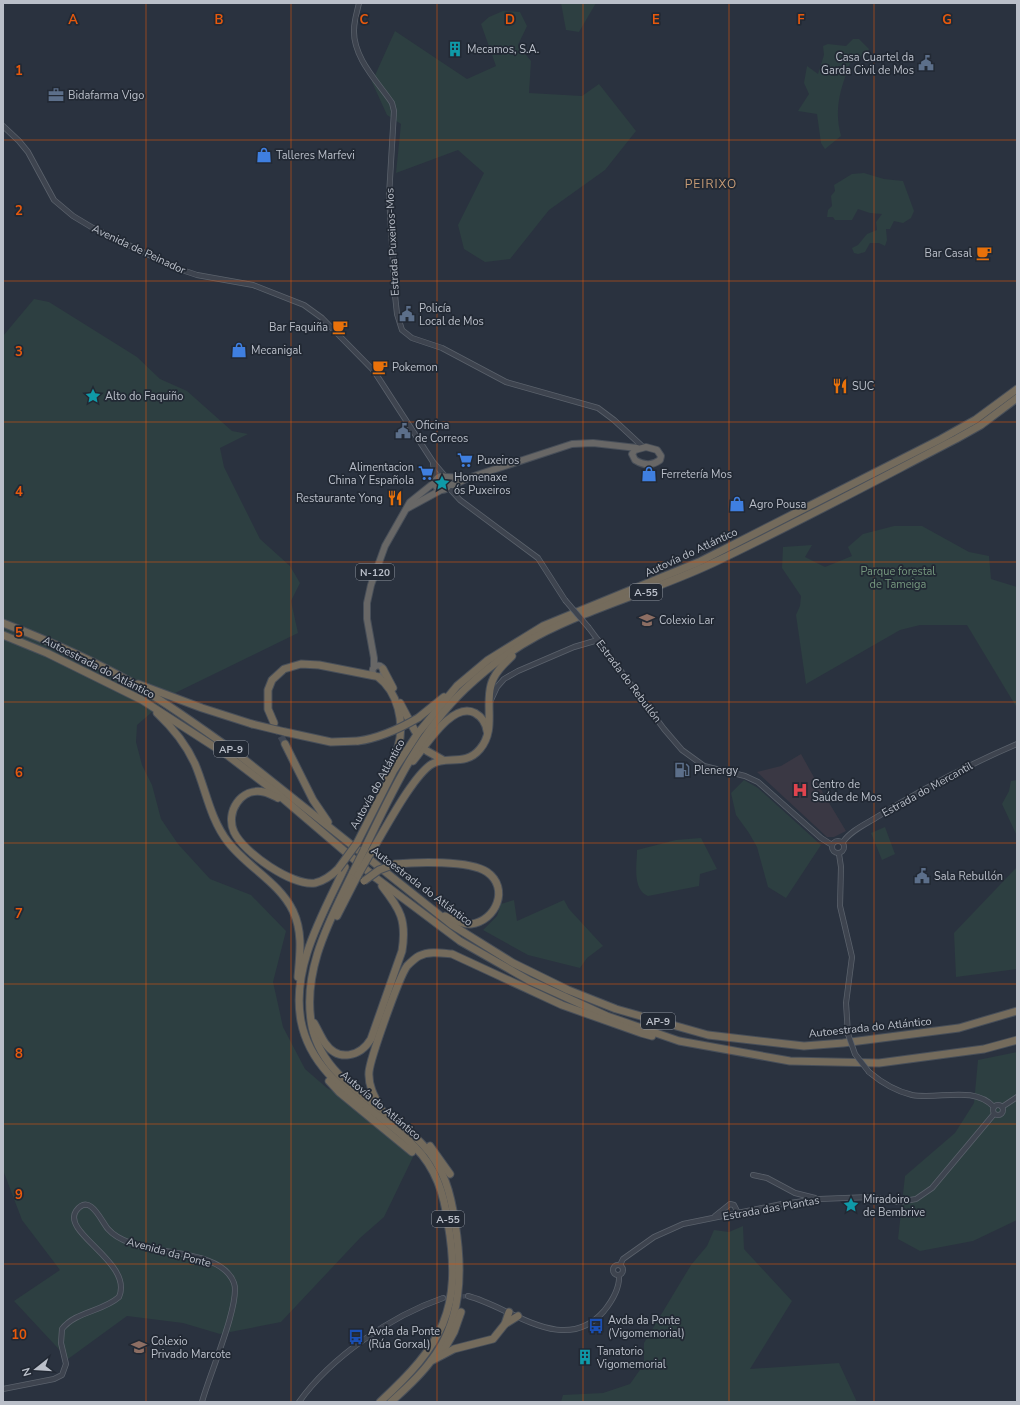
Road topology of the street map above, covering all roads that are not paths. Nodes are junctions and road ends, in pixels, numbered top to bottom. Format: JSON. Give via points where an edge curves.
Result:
{"nodes":[{"id":1,"x":359,"y":3,"type":"edge"},
{"id":2,"x":3,"y":126,"type":"edge"},
{"id":3,"x":1016,"y":393,"type":"edge"},
{"id":4,"x":997,"y":410,"type":"junction"},
{"id":5,"x":632,"y":438,"type":"junction"},
{"id":6,"x":616,"y":447,"type":"junction"},
{"id":7,"x":626,"y":448,"type":"junction"},
{"id":8,"x":636,"y":450,"type":"junction"},
{"id":9,"x":433,"y":462,"type":"junction"},
{"id":10,"x":445,"y":476,"type":"junction"},
{"id":11,"x":468,"y":478,"type":"junction"},
{"id":12,"x":435,"y":480,"type":"junction"},
{"id":13,"x":449,"y":486,"type":"junction"},
{"id":14,"x":441,"y":490,"type":"junction"},
{"id":15,"x":408,"y":508,"type":"junction"},
{"id":16,"x":3,"y":623,"type":"edge"},
{"id":17,"x":3,"y":635,"type":"edge"},
{"id":18,"x":598,"y":640,"type":"junction"},
{"id":19,"x":372,"y":642,"type":"junction"},
{"id":20,"x":520,"y":646,"type":"junction"},
{"id":21,"x":374,"y":667,"type":"junction"},
{"id":22,"x":383,"y":668,"type":"junction"},
{"id":23,"x":355,"y":672,"type":"junction"},
{"id":24,"x":120,"y":676,"type":"junction"},
{"id":25,"x":376,"y":676,"type":"junction"},
{"id":26,"x":457,"y":686,"type":"junction"},
{"id":27,"x":393,"y":697,"type":"junction"},
{"id":28,"x":142,"y":700,"type":"junction"},
{"id":29,"x":400,"y":703,"type":"junction"},
{"id":30,"x":489,"y":708,"type":"junction"},
{"id":31,"x":274,"y":723,"type":"tunnel mouth"},
{"id":32,"x":414,"y":731,"type":"dead end"},
{"id":33,"x":486,"y":739,"type":"junction"},
{"id":34,"x":285,"y":744,"type":"tunnel mouth"},
{"id":35,"x":1017,"y":744,"type":"edge"},
{"id":36,"x":449,"y":761,"type":"junction"},
{"id":37,"x":429,"y":766,"type":"junction"},
{"id":38,"x":402,"y":772,"type":"junction"},
{"id":39,"x":290,"y":805,"type":"junction"},
{"id":40,"x":374,"y":809,"type":"junction"},
{"id":41,"x":336,"y":832,"type":"junction"},
{"id":42,"x":843,"y":842,"type":"junction"},
{"id":43,"x":832,"y":845,"type":"junction"},
{"id":44,"x":367,"y":852,"type":"junction"},
{"id":45,"x":839,"y":854,"type":"junction"},
{"id":46,"x":342,"y":868,"type":"junction"},
{"id":47,"x":356,"y":873,"type":"junction"},
{"id":48,"x":376,"y":878,"type":"junction"},
{"id":49,"x":347,"y":899,"type":"junction"},
{"id":50,"x":439,"y":914,"type":"junction"},
{"id":51,"x":328,"y":925,"type":"junction"},
{"id":52,"x":300,"y":997,"type":"junction"},
{"id":53,"x":1017,"y":1011,"type":"edge"},
{"id":54,"x":311,"y":1018,"type":"junction"},
{"id":55,"x":679,"y":1040,"type":"junction"},
{"id":56,"x":1017,"y":1040,"type":"edge"},
{"id":57,"x":319,"y":1064,"type":"junction"},
{"id":58,"x":1017,"y":1097,"type":"edge"},
{"id":59,"x":994,"y":1107,"type":"junction"},
{"id":60,"x":1002,"y":1107,"type":"junction"},
{"id":61,"x":381,"y":1109,"type":"junction"},
{"id":62,"x":994,"y":1114,"type":"junction"},
{"id":63,"x":409,"y":1131,"type":"junction"},
{"id":64,"x":412,"y":1152,"type":"dead end"},
{"id":65,"x":450,"y":1174,"type":"dead end"},
{"id":66,"x":753,"y":1175,"type":"dead end"},
{"id":67,"x":818,"y":1199,"type":"junction"},
{"id":68,"x":724,"y":1209,"type":"junction"},
{"id":69,"x":738,"y":1213,"type":"junction"},
{"id":70,"x":725,"y":1216,"type":"junction"},
{"id":71,"x":712,"y":1218,"type":"junction"},
{"id":72,"x":620,"y":1265,"type":"junction"},
{"id":73,"x":619,"y":1275,"type":"junction"},
{"id":74,"x":468,"y":1296,"type":"tunnel mouth"},
{"id":75,"x":443,"y":1298,"type":"tunnel mouth"},
{"id":76,"x":461,"y":1312,"type":"dead end"},
{"id":77,"x":509,"y":1312,"type":"junction"},
{"id":78,"x":518,"y":1316,"type":"junction"},
{"id":79,"x":505,"y":1324,"type":"junction"},
{"id":80,"x":441,"y":1355,"type":"junction"},
{"id":81,"x":432,"y":1361,"type":"junction"},
{"id":82,"x":3,"y":1389,"type":"edge"},
{"id":83,"x":202,"y":1402,"type":"edge"},
{"id":84,"x":299,"y":1402,"type":"edge"},
{"id":85,"x":380,"y":1402,"type":"edge"},
{"id":86,"x":391,"y":1402,"type":"edge"}],
"edges":[{"from":1,"to":5,"type":"street","name":"Estrada Puxeiros-Mos","via":[[354,30],[357,47],[392,103],[394,111],[389,196],[395,295],[402,330],[412,338],[442,348],[506,382],[598,408]]},
{"from":2,"to":9,"type":"street","name":"Avenida de Peinador","via":[[28,152],[54,200],[73,216],[176,268],[197,275],[253,285],[304,305],[322,318],[374,371]]},
{"from":3,"to":4,"type":"highway","name":"Autovía do Atlántico","number":"A-55"},
{"from":4,"to":20,"type":"highway","name":"Autovía do Atlántico","number":"A-55","via":[[981,425],[956,439],[713,563],[561,625]]},
{"from":4,"to":26,"type":"highway","name":"Autovía do Atlántico","number":"A-55","via":[[699,562],[542,626],[488,660]]},
{"from":5,"to":7,"type":"street"},
{"from":5,"to":8,"type":"street"},
{"from":5,"to":8,"type":"street"},
{"from":6,"to":7,"type":"highway"},
{"from":6,"to":8,"type":"highway","number":"N-120"},
{"from":6,"to":11,"type":"highway","number":"N-120","via":[[593,443],[563,446]]},
{"from":7,"to":8,"type":"highway"},
{"from":9,"to":10,"type":"street","name":"Avenida de Peinador"},
{"from":9,"to":12,"type":"street","name":"Avenida de Peinador"},
{"from":10,"to":11,"type":"highway","number":"N-120"},
{"from":10,"to":12,"type":"highway","number":"N-120"},
{"from":10,"to":13,"type":"highway"},
{"from":11,"to":13,"type":"highway","number":"N-120"},
{"from":12,"to":14,"type":"highway","via":[[436,486]]},
{"from":12,"to":15,"type":"highway","number":"N-120","via":[[413,498]]},
{"from":13,"to":14,"type":"highway","number":"N-120"},
{"from":13,"to":18,"type":"street","name":"Estrada do Rebullón","bridge":true,"via":[[460,500],[538,558],[565,600]]},
{"from":14,"to":15,"type":"highway","number":"N-120"},
{"from":15,"to":19,"type":"highway","number":"N-120","via":[[394,527],[371,584],[367,618]]},
{"from":16,"to":24,"type":"highway","name":"Autoestrada do Atlántico","number":"AP-9","via":[[73,652]]},
{"from":17,"to":28,"type":"highway","name":"Autoestrada do Atlántico","number":"AP-9","via":[[47,653]]},
{"from":18,"to":30,"type":"street","via":[[574,647],[504,679],[497,687]]},
{"from":18,"to":43,"type":"street","name":"Estrada do Rebullón","via":[[674,741],[691,758],[704,766],[745,776],[758,782]]},
{"from":19,"to":21,"type":"highway","number":"N-120"},
{"from":19,"to":22,"type":"highway","number":"N-120"},
{"from":20,"to":30,"type":"highway","via":[[493,678],[490,685]]},
{"from":20,"to":38,"type":"highway","name":"Autovía do Atlántico","number":"A-55","via":[[488,668],[463,691],[424,736]]},
{"from":21,"to":22,"type":"highway"},
{"from":21,"to":25,"type":"highway","number":"N-120","via":[[372,672]]},
{"from":22,"to":25,"type":"highway","via":[[383,675]]},
{"from":22,"to":29,"type":"highway"},
{"from":23,"to":25,"type":"highway"},
{"from":23,"to":27,"type":"highway","via":[[378,682]]},
{"from":23,"to":31,"type":"highway","via":[[301,664],[284,669],[272,680],[268,690],[268,709]]},
{"from":24,"to":26,"type":"highway","bridge":true,"via":[[202,708],[252,724],[331,742],[358,741],[393,731],[418,718]]},
{"from":24,"to":41,"type":"highway","name":"Autoestrada do Atlántico","number":"AP-9","via":[[201,728]]},
{"from":25,"to":27,"type":"highway","via":[[390,688]]},
{"from":26,"to":40,"type":"highway","name":"Autovía do Atlántico","number":"A-55","via":[[418,733],[394,770]]},
{"from":27,"to":29,"type":"highway"},
{"from":27,"to":40,"type":"highway","via":[[400,716],[399,746]]},
{"from":28,"to":39,"type":"highway","name":"Autoestrada do Atlántico","number":"AP-9","via":[[227,755]]},
{"from":28,"to":52,"type":"highway","via":[[171,726],[185,746],[195,764],[212,815],[227,841],[281,893],[292,910],[300,941],[297,980]]},
{"from":29,"to":32,"type":"highway"},
{"from":30,"to":33,"type":"highway","via":[[490,729]]},
{"from":33,"to":36,"type":"highway","via":[[472,756]]},
{"from":33,"to":38,"type":"highway","via":[[485,724],[480,716],[472,712],[461,712],[447,720]]},
{"from":34,"to":41,"type":"highway","via":[[313,800]]},
{"from":35,"to":42,"type":"street","name":"Estrada do Mercantil","via":[[926,788],[855,831]]},
{"from":36,"to":37,"type":"highway","via":[[438,761]]},
{"from":36,"to":37,"type":"highway","via":[[428,752],[432,758]]},
{"from":37,"to":44,"type":"highway","via":[[420,775]]},
{"from":38,"to":44,"type":"highway","name":"Autovía do Atlántico","number":"A-55"},
{"from":39,"to":46,"type":"highway","via":[[264,792],[246,795],[238,802],[232,816],[236,836],[261,860],[299,882],[320,881]]},
{"from":39,"to":48,"type":"highway","name":"Autoestrada do Atlántico","number":"AP-9"},
{"from":40,"to":46,"type":"highway","name":"Autovía do Atlántico","number":"A-55","bridge":true},
{"from":41,"to":50,"type":"highway","name":"Autoestrada do Atlántico","number":"AP-9","via":[[404,889]]},
{"from":42,"to":43,"type":"street","via":[[837,841]]},
{"from":42,"to":45,"type":"street","via":[[845,848]]},
{"from":43,"to":45,"type":"street","via":[[834,852]]},
{"from":44,"to":47,"type":"highway","name":"Autovía do Atlántico","number":"A-55","bridge":true},
{"from":45,"to":59,"type":"street","bridge":true,"via":[[840,906],[852,957],[846,1011],[848,1034],[855,1054],[869,1072],[891,1088],[923,1096],[973,1095],[983,1097]]},
{"from":46,"to":52,"type":"highway","name":"Autovía do Atlántico","number":"A-55","via":[[312,938],[303,971]]},
{"from":47,"to":49,"type":"highway"},
{"from":47,"to":51,"type":"highway","name":"Autovía do Atlántico","number":"A-55"},
{"from":48,"to":54,"type":"highway","via":[[396,904],[404,930],[402,951],[371,1039],[358,1053],[339,1055],[325,1043]]},
{"from":48,"to":55,"type":"highway","name":"Autoestrada do Atlántico","number":"AP-9","via":[[460,941],[530,981],[607,1016]]},
{"from":49,"to":50,"type":"highway","bridge":true,"via":[[379,870],[395,864],[414,862],[465,865],[478,868],[496,882],[498,902],[492,914],[482,922],[470,925]]},
{"from":49,"to":51,"type":"highway"},
{"from":50,"to":53,"type":"highway","name":"Autoestrada do Atlántico","number":"AP-9","via":[[513,963],[568,990],[616,1009],[708,1035],[804,1046],[843,1043],[959,1028]]},
{"from":51,"to":54,"type":"highway","name":"Autovía do Atlántico","number":"A-55","via":[[312,971]]},
{"from":52,"to":57,"type":"highway","name":"Autovía do Atlántico","number":"A-55","via":[[303,1029]]},
{"from":54,"to":61,"type":"highway","name":"Autovía do Atlántico","number":"A-55","via":[[317,1040],[333,1068]]},
{"from":55,"to":56,"type":"highway","name":"Autoestrada do Atlántico","number":"AP-9","via":[[790,1061],[879,1063],[984,1049]]},
{"from":55,"to":61,"type":"highway","via":[[641,1033],[575,1010],[452,954],[427,953],[418,956],[407,967],[400,980],[370,1064],[370,1088]]},
{"from":57,"to":64,"type":"highway","via":[[338,1092]]},
{"from":57,"to":85,"type":"highway","name":"Autovía do Atlántico","number":"A-55","via":[[343,1088],[402,1135],[423,1156],[436,1176],[446,1209],[454,1271],[451,1298],[444,1321],[425,1356]]},
{"from":58,"to":60,"type":"street"},
{"from":59,"to":60,"type":"street"},
{"from":59,"to":62,"type":"street"},
{"from":60,"to":62,"type":"street","via":[[1001,1115]]},
{"from":61,"to":63,"type":"highway","name":"Autovía do Atlántico","number":"A-55"},
{"from":62,"to":67,"type":"street","name":"Estrada das Plantas","via":[[932,1188],[916,1199],[899,1202],[871,1197]]},
{"from":63,"to":65,"type":"highway","via":[[428,1144]]},
{"from":63,"to":81,"type":"highway","name":"Autovía do Atlántico","number":"A-55","via":[[430,1154],[446,1182],[454,1213],[460,1257],[457,1302],[451,1322]]},
{"from":66,"to":67,"type":"street","via":[[767,1178],[795,1193]]},
{"from":67,"to":69,"type":"street","name":"Estrada das Plantas"},
{"from":68,"to":69,"type":"street","via":[[730,1204],[734,1205]]},
{"from":68,"to":70,"type":"street"},
{"from":68,"to":71,"type":"street"},
{"from":69,"to":70,"type":"street","name":"Estrada das Plantas"},
{"from":70,"to":71,"type":"street","name":"Estrada das Plantas"},
{"from":71,"to":72,"type":"street","name":"Estrada das Plantas","via":[[683,1224],[663,1232],[623,1259]]},
{"from":72,"to":73,"type":"street","via":[[623,1270]]},
{"from":72,"to":73,"type":"street","via":[[615,1266],[613,1270]]},
{"from":73,"to":78,"type":"street","via":[[617,1290],[608,1306],[594,1320],[581,1326],[562,1331],[549,1330]]},
{"from":74,"to":77,"type":"street"},
{"from":75,"to":84,"type":"street","via":[[420,1307],[375,1332],[327,1371]]},
{"from":76,"to":80,"type":"highway","via":[[454,1332]]},
{"from":77,"to":78,"type":"street"},
{"from":77,"to":79,"type":"highway"},
{"from":78,"to":79,"type":"highway"},
{"from":79,"to":80,"type":"highway","via":[[493,1339],[461,1346]]},
{"from":80,"to":81,"type":"highway"},
{"from":81,"to":86,"type":"highway","name":"Autovía do Atlántico","number":"A-55"},
{"from":82,"to":83,"type":"street","name":"Avenida da Ponte","via":[[54,1379],[62,1375],[66,1364],[61,1342],[62,1329],[74,1317],[109,1304],[119,1297],[121,1286],[116,1270],[85,1237],[75,1222],[75,1212],[81,1207],[91,1206],[95,1208],[108,1229],[119,1238],[136,1245],[211,1261],[231,1277],[235,1293],[232,1309]]}]}
